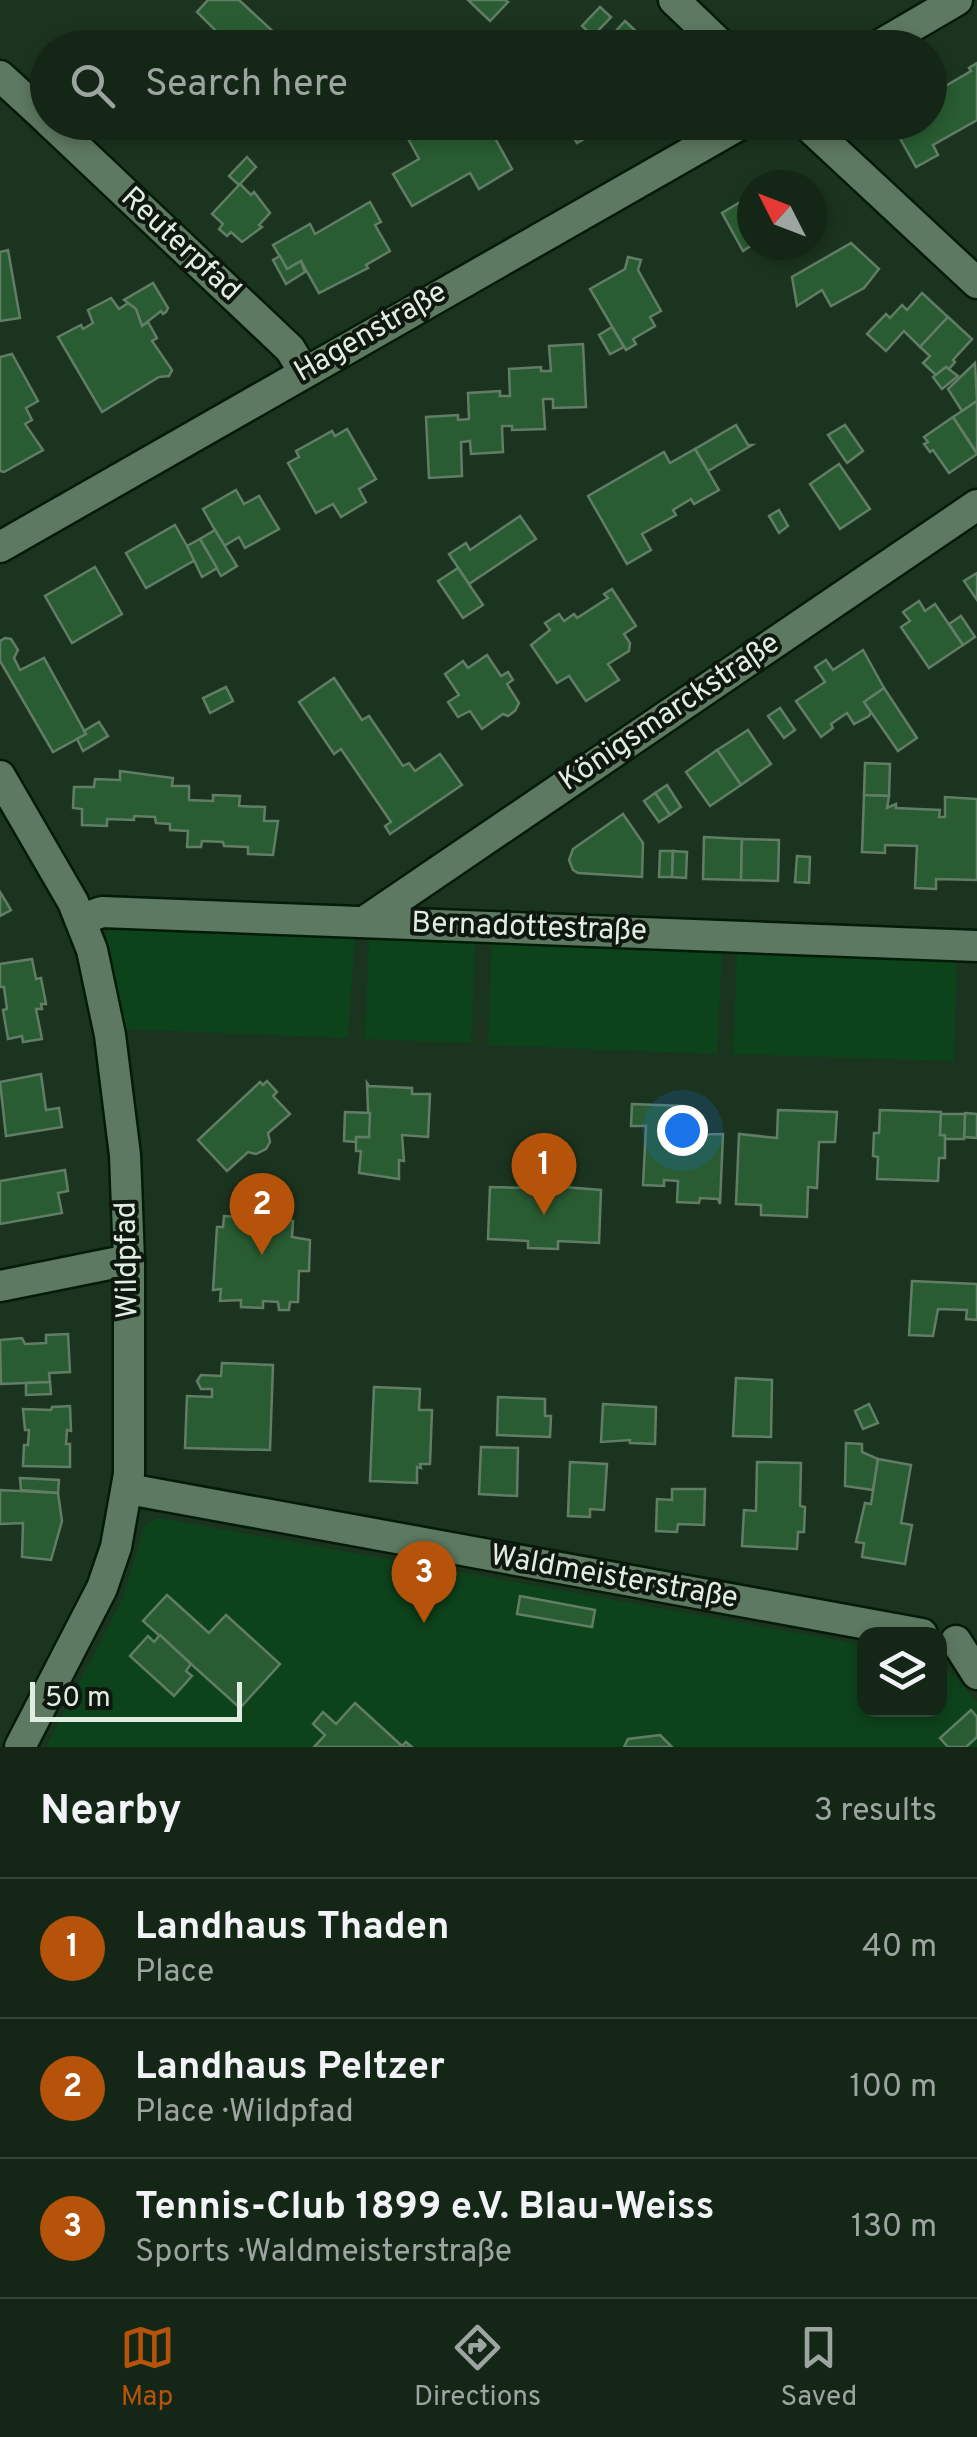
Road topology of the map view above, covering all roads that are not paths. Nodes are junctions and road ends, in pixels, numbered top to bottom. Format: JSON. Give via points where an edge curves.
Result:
{"nodes":[{"id":1,"x":674,"y":0,"type":"edge"},
{"id":2,"x":958,"y":0,"type":"edge"},
{"id":3,"x":705,"y":30,"type":"edge"},
{"id":4,"x":906,"y":30,"type":"edge"},
{"id":5,"x":0,"y":76,"type":"edge"},
{"id":6,"x":30,"y":104,"type":"edge"},
{"id":7,"x":68,"y":140,"type":"edge"},
{"id":8,"x":712,"y":140,"type":"edge"},
{"id":9,"x":823,"y":140,"type":"edge"},
{"id":10,"x":977,"y":283,"type":"edge"},
{"id":11,"x":304,"y":372,"type":"junction"},
{"id":12,"x":977,"y":505,"type":"edge"},
{"id":13,"x":0,"y":547,"type":"edge"},
{"id":14,"x":0,"y":776,"type":"edge"},
{"id":15,"x":82,"y":919,"type":"junction"},
{"id":16,"x":364,"y":922,"type":"junction"},
{"id":17,"x":977,"y":946,"type":"edge"},
{"id":18,"x":130,"y":1260,"type":"junction"},
{"id":19,"x":0,"y":1286,"type":"edge"},
{"id":20,"x":128,"y":1489,"type":"junction"},
{"id":21,"x":884,"y":1627,"type":"edge"},
{"id":22,"x":958,"y":1641,"type":"edge"},
{"id":23,"x":977,"y":1674,"type":"edge"},
{"id":24,"x":20,"y":1747,"type":"edge"}],
"edges":[{"from":1,"to":3,"type":"street"},
{"from":2,"to":4,"type":"street"},
{"from":5,"to":6,"type":"street","name":"Reuterpfad"},
{"from":7,"to":11,"type":"street","name":"Reuterpfad","via":[[290,349]]},
{"from":8,"to":11,"type":"street","name":"Hagenstraße"},
{"from":9,"to":10,"type":"street"},
{"from":11,"to":13,"type":"street","name":"Hagenstraße"},
{"from":12,"to":16,"type":"street","name":"Königsmarckstraße"},
{"from":14,"to":15,"type":"street","name":"Wildpfad"},
{"from":15,"to":16,"type":"street","name":"Bernadottestraße","via":[[102,912]]},
{"from":15,"to":18,"type":"street","name":"Wildpfad","via":[[110,1035]]},
{"from":16,"to":17,"type":"street","name":"Bernadottestraße"},
{"from":18,"to":19,"type":"street"},
{"from":18,"to":20,"type":"street","name":"Wildpfad"},
{"from":20,"to":21,"type":"street","name":"Waldmeisterstraße"},
{"from":20,"to":24,"type":"street","name":"Wildpfad","via":[[102,1588]]},
{"from":22,"to":23,"type":"street"}]}
